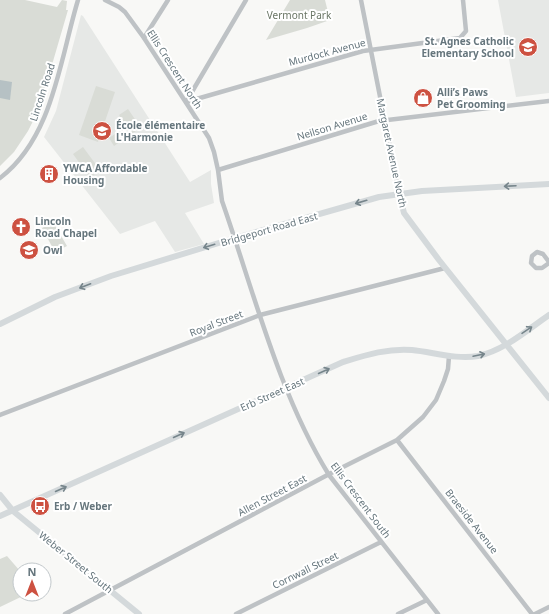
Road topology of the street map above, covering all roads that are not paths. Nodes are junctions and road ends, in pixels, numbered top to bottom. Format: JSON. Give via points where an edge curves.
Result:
{"nodes":[{"id":1,"x":78,"y":0,"type":"edge"},
{"id":2,"x":105,"y":0,"type":"edge"},
{"id":3,"x":168,"y":0,"type":"edge"},
{"id":4,"x":246,"y":0,"type":"edge"},
{"id":5,"x":361,"y":0,"type":"edge"},
{"id":6,"x":463,"y":0,"type":"edge"},
{"id":7,"x":144,"y":38,"type":"junction"},
{"id":8,"x":371,"y":50,"type":"junction"},
{"id":9,"x":549,"y":101,"type":"edge"},
{"id":10,"x":186,"y":102,"type":"junction"},
{"id":11,"x":384,"y":120,"type":"junction"},
{"id":12,"x":218,"y":170,"type":"junction"},
{"id":13,"x":0,"y":178,"type":"edge"},
{"id":14,"x":549,"y":184,"type":"edge"},
{"id":15,"x":399,"y":193,"type":"junction"},
{"id":16,"x":235,"y":238,"type":"junction"},
{"id":17,"x":445,"y":268,"type":"junction"},
{"id":18,"x":260,"y":315,"type":"junction"},
{"id":19,"x":549,"y":315,"type":"edge"},
{"id":20,"x":0,"y":324,"type":"edge"},
{"id":21,"x":506,"y":344,"type":"junction"},
{"id":22,"x":449,"y":356,"type":"junction"},
{"id":23,"x":285,"y":388,"type":"junction"},
{"id":24,"x":549,"y":398,"type":"edge"},
{"id":25,"x":0,"y":415,"type":"edge"},
{"id":26,"x":397,"y":440,"type":"junction"},
{"id":27,"x":329,"y":475,"type":"junction"},
{"id":28,"x":0,"y":495,"type":"edge"},
{"id":29,"x":13,"y":511,"type":"junction"},
{"id":30,"x":0,"y":516,"type":"edge"},
{"id":31,"x":381,"y":542,"type":"junction"},
{"id":32,"x":109,"y":590,"type":"junction"},
{"id":33,"x":427,"y":600,"type":"junction"},
{"id":34,"x":549,"y":607,"type":"edge"},
{"id":35,"x":65,"y":614,"type":"edge"},
{"id":36,"x":139,"y":614,"type":"edge"},
{"id":37,"x":236,"y":614,"type":"edge"},
{"id":38,"x":398,"y":614,"type":"edge"},
{"id":39,"x":438,"y":614,"type":"edge"},
{"id":40,"x":532,"y":614,"type":"edge"},
{"id":41,"x":536,"y":614,"type":"edge"}],
"edges":[{"from":1,"to":13,"type":"street","name":"Lincoln Road","via":[[50,101],[38,132],[18,162]]},
{"from":2,"to":7,"type":"street","name":"Ellis Crescent North","via":[[125,12]]},
{"from":3,"to":7,"type":"street"},
{"from":4,"to":10,"type":"street"},
{"from":5,"to":8,"type":"street","name":"Margaret Avenue North"},
{"from":6,"to":8,"type":"street","name":"Murdock Avenue","via":[[466,31],[460,38]]},
{"from":7,"to":10,"type":"street","name":"Ellis Crescent North"},
{"from":8,"to":10,"type":"street","name":"Murdock Avenue"},
{"from":8,"to":11,"type":"street","name":"Margaret Avenue North"},
{"from":9,"to":11,"type":"street","name":"Neilson Avenue"},
{"from":10,"to":12,"type":"street","name":"Ellis Crescent North","via":[[209,138]]},
{"from":11,"to":12,"type":"street","name":"Neilson Avenue"},
{"from":11,"to":15,"type":"street","name":"Margaret Avenue North"},
{"from":12,"to":16,"type":"street","name":"Ellis Crescent North","via":[[222,201]]},
{"from":14,"to":15,"type":"main road","name":"Bridgeport Road East","one_way":true},
{"from":15,"to":16,"type":"main road","name":"Bridgeport Road East","one_way":true},
{"from":15,"to":17,"type":"main road","name":"Margaret Avenue North","via":[[404,213]]},
{"from":16,"to":18,"type":"street","name":"Ellis Crescent North"},
{"from":16,"to":20,"type":"main road","name":"Bridgeport Road East","one_way":true,"via":[[111,276],[55,297]]},
{"from":17,"to":18,"type":"street","name":"Royal Street"},
{"from":17,"to":21,"type":"main road","name":"Margaret Avenue North"},
{"from":18,"to":23,"type":"street","name":"Ellis Crescent North"},
{"from":18,"to":25,"type":"street","name":"Royal Street"},
{"from":21,"to":19,"type":"main road","name":"Erb Street East","one_way":true},
{"from":22,"to":21,"type":"main road","name":"Erb Street East","one_way":true,"via":[[478,356]]},
{"from":21,"to":24,"type":"main road","name":"Margaret Avenue North"},
{"from":23,"to":22,"type":"main road","name":"Erb Street East","one_way":true,"via":[[343,362],[384,351],[412,350]]},
{"from":22,"to":26,"type":"street","name":"Allen Street East","via":[[448,369],[436,400],[423,417]]},
{"from":23,"to":27,"type":"street","name":"Ellis Crescent South"},
{"from":29,"to":23,"type":"main road","name":"Erb Street East","one_way":true},
{"from":26,"to":27,"type":"street","name":"Allen Street East"},
{"from":26,"to":40,"type":"street","name":"Braeside Avenue"},
{"from":27,"to":31,"type":"street","name":"Ellis Crescent South"},
{"from":27,"to":32,"type":"street","name":"Allen Street East"},
{"from":28,"to":29,"type":"main road","name":"Weber Street South"},
{"from":29,"to":30,"type":"main road","name":"Erb Street East"},
{"from":29,"to":32,"type":"main road","name":"Weber Street South"},
{"from":31,"to":33,"type":"street","name":"Ellis Crescent South"},
{"from":31,"to":37,"type":"street","name":"Cornwall Street"},
{"from":32,"to":35,"type":"street","name":"Allen Street East"},
{"from":32,"to":36,"type":"main road","name":"Weber Street South"},
{"from":33,"to":38,"type":"street"},
{"from":33,"to":39,"type":"street","name":"Ellis Crescent South"},
{"from":34,"to":41,"type":"street"}]}
